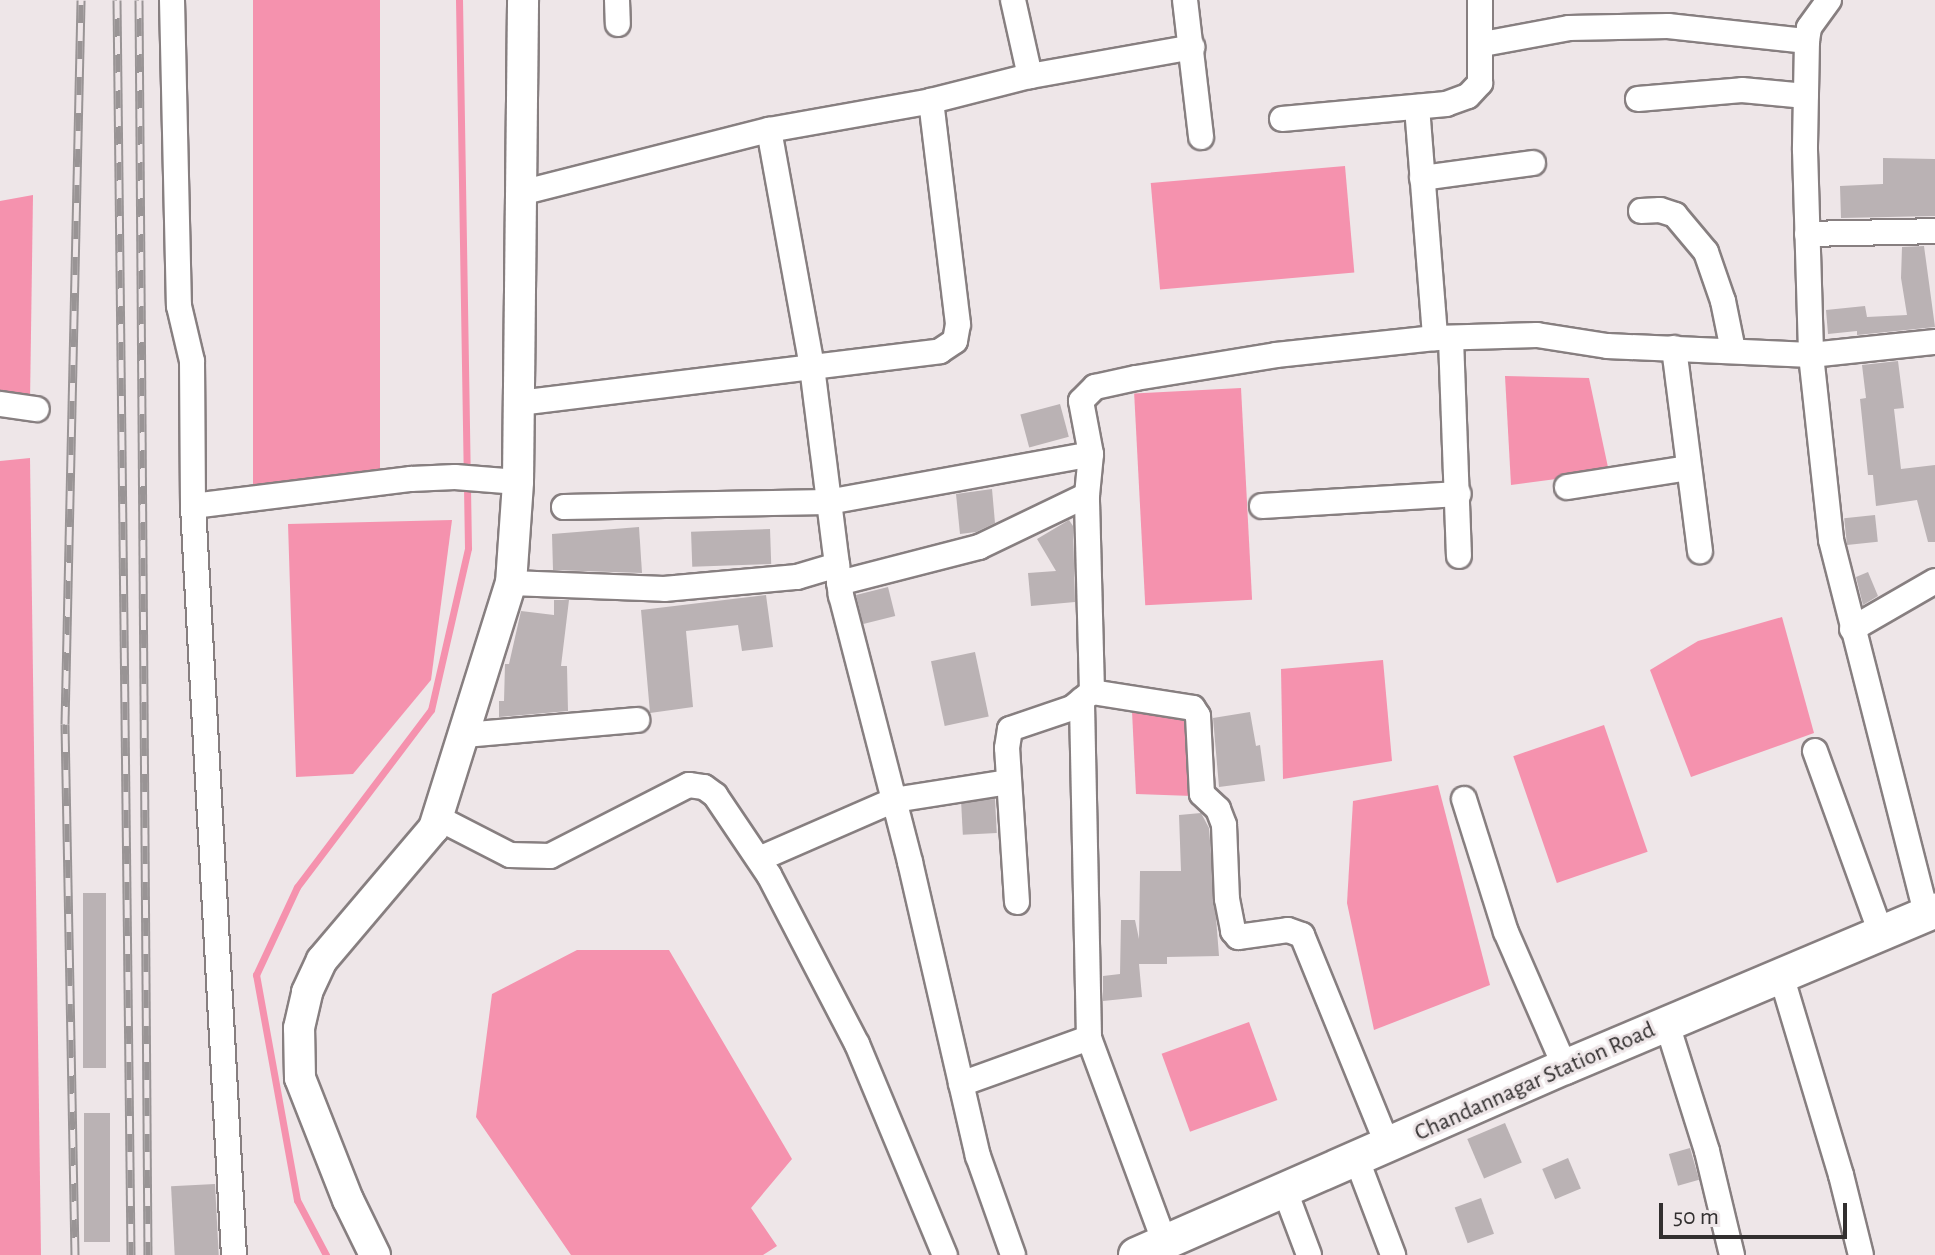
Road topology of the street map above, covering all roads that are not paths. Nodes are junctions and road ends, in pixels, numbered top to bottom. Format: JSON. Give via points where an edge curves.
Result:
{"nodes":[{"id":1,"x":172,"y":0,"type":"edge"},
{"id":2,"x":523,"y":0,"type":"edge"},
{"id":3,"x":1013,"y":0,"type":"edge"},
{"id":4,"x":1185,"y":0,"type":"edge"},
{"id":5,"x":1480,"y":0,"type":"edge"},
{"id":6,"x":1827,"y":1,"type":"edge"},
{"id":7,"x":1807,"y":41,"type":"junction"},
{"id":8,"x":1483,"y":44,"type":"junction"},
{"id":9,"x":1192,"y":47,"type":"junction"},
{"id":10,"x":1030,"y":76,"type":"junction"},
{"id":11,"x":1806,"y":96,"type":"junction"},
{"id":12,"x":1638,"y":99,"type":"dead end"},
{"id":13,"x":931,"y":101,"type":"junction"},
{"id":14,"x":1417,"y":107,"type":"junction"},
{"id":15,"x":1282,"y":119,"type":"dead end"},
{"id":16,"x":769,"y":130,"type":"junction"},
{"id":17,"x":1201,"y":137,"type":"dead end"},
{"id":18,"x":1533,"y":163,"type":"dead end"},
{"id":19,"x":1422,"y":178,"type":"junction"},
{"id":20,"x":521,"y":193,"type":"junction"},
{"id":21,"x":1641,"y":211,"type":"dead end"},
{"id":22,"x":1935,"y":231,"type":"edge"},
{"id":23,"x":1807,"y":234,"type":"junction"},
{"id":24,"x":1443,"y":339,"type":"junction"},
{"id":25,"x":1935,"y":342,"type":"edge"},
{"id":26,"x":1674,"y":348,"type":"junction"},
{"id":27,"x":1733,"y":350,"type":"junction"},
{"id":28,"x":1811,"y":355,"type":"junction"},
{"id":29,"x":812,"y":367,"type":"junction"},
{"id":30,"x":519,"y":403,"type":"junction"},
{"id":31,"x":0,"y":404,"type":"edge"},
{"id":32,"x":37,"y":409,"type":"dead end"},
{"id":33,"x":1091,"y":454,"type":"junction"},
{"id":34,"x":1689,"y":468,"type":"junction"},
{"id":35,"x":518,"y":482,"type":"junction"},
{"id":36,"x":1567,"y":487,"type":"dead end"},
{"id":37,"x":1459,"y":494,"type":"junction"},
{"id":38,"x":1087,"y":495,"type":"junction"},
{"id":39,"x":828,"y":502,"type":"junction"},
{"id":40,"x":193,"y":506,"type":"junction"},
{"id":41,"x":1262,"y":506,"type":"dead end"},
{"id":42,"x":564,"y":507,"type":"dead end"},
{"id":43,"x":1700,"y":551,"type":"dead end"},
{"id":44,"x":1459,"y":556,"type":"dead end"},
{"id":45,"x":838,"y":574,"type":"junction"},
{"id":46,"x":1935,"y":581,"type":"edge"},
{"id":47,"x":511,"y":583,"type":"junction"},
{"id":48,"x":1852,"y":629,"type":"junction"},
{"id":49,"x":1087,"y":696,"type":"junction"},
{"id":50,"x":637,"y":720,"type":"dead end"},
{"id":51,"x":465,"y":735,"type":"junction"},
{"id":52,"x":1815,"y":751,"type":"dead end"},
{"id":53,"x":1009,"y":782,"type":"junction"},
{"id":54,"x":1464,"y":799,"type":"dead end"},
{"id":55,"x":894,"y":800,"type":"junction"},
{"id":56,"x":438,"y":818,"type":"junction"},
{"id":57,"x":759,"y":859,"type":"junction"},
{"id":58,"x":1017,"y":902,"type":"dead end"},
{"id":59,"x":1930,"y":913,"type":"edge"},
{"id":60,"x":1881,"y":933,"type":"junction"},
{"id":61,"x":1781,"y":975,"type":"junction"},
{"id":62,"x":1667,"y":1024,"type":"junction"},
{"id":63,"x":1089,"y":1038,"type":"junction"},
{"id":64,"x":1565,"y":1067,"type":"junction"},
{"id":65,"x":961,"y":1084,"type":"junction"},
{"id":66,"x":1372,"y":1153,"type":"junction"},
{"id":67,"x":1285,"y":1191,"type":"junction"},
{"id":68,"x":1170,"y":1247,"type":"edge"},
{"id":69,"x":234,"y":1255,"type":"edge"},
{"id":70,"x":375,"y":1255,"type":"edge"},
{"id":71,"x":945,"y":1255,"type":"edge"},
{"id":72,"x":1013,"y":1255,"type":"edge"},
{"id":73,"x":1309,"y":1255,"type":"edge"},
{"id":74,"x":1393,"y":1255,"type":"edge"},
{"id":75,"x":1732,"y":1255,"type":"edge"},
{"id":76,"x":1861,"y":1255,"type":"edge"}],
"edges":[{"from":1,"to":40,"type":"street","via":[[179,306],[192,361]]},
{"from":2,"to":20,"type":"street"},
{"from":3,"to":10,"type":"street"},
{"from":4,"to":9,"type":"street"},
{"from":5,"to":8,"type":"street"},
{"from":6,"to":7,"type":"street","via":[[1809,28]]},
{"from":7,"to":8,"type":"street","via":[[1668,26],[1569,28]]},
{"from":7,"to":11,"type":"street"},
{"from":8,"to":14,"type":"street","via":[[1480,83],[1468,96]]},
{"from":9,"to":10,"type":"street"},
{"from":9,"to":17,"type":"street"},
{"from":10,"to":13,"type":"street"},
{"from":11,"to":12,"type":"street","via":[[1742,90]]},
{"from":11,"to":23,"type":"street"},
{"from":13,"to":16,"type":"street"},
{"from":13,"to":29,"type":"street","via":[[958,324],[955,341],[940,351]]},
{"from":14,"to":15,"type":"street"},
{"from":14,"to":19,"type":"street"},
{"from":16,"to":20,"type":"street"},
{"from":16,"to":29,"type":"street"},
{"from":18,"to":19,"type":"street"},
{"from":19,"to":24,"type":"street"},
{"from":20,"to":30,"type":"street"},
{"from":21,"to":27,"type":"street","via":[[1675,215],[1706,252]]},
{"from":22,"to":23,"type":"street"},
{"from":23,"to":28,"type":"street"},
{"from":24,"to":26,"type":"street","via":[[1537,335],[1607,346]]},
{"from":24,"to":33,"type":"street","via":[[1276,355],[1095,387],[1081,401]]},
{"from":24,"to":37,"type":"street"},
{"from":25,"to":28,"type":"street"},
{"from":26,"to":27,"type":"street"},
{"from":26,"to":34,"type":"street"},
{"from":27,"to":28,"type":"street"},
{"from":28,"to":48,"type":"street","via":[[1831,540]]},
{"from":29,"to":30,"type":"street"},
{"from":29,"to":39,"type":"street"},
{"from":30,"to":35,"type":"street"},
{"from":31,"to":32,"type":"street"},
{"from":33,"to":38,"type":"street"},
{"from":33,"to":39,"type":"street"},
{"from":34,"to":36,"type":"street"},
{"from":34,"to":43,"type":"street"},
{"from":35,"to":40,"type":"street","via":[[455,477]]},
{"from":35,"to":47,"type":"street"},
{"from":37,"to":41,"type":"street"},
{"from":37,"to":44,"type":"street"},
{"from":38,"to":45,"type":"street","via":[[979,547]]},
{"from":38,"to":49,"type":"street"},
{"from":39,"to":42,"type":"street"},
{"from":39,"to":45,"type":"street"},
{"from":40,"to":69,"type":"street"},
{"from":45,"to":47,"type":"street","via":[[664,589]]},
{"from":45,"to":55,"type":"street"},
{"from":46,"to":48,"type":"street"},
{"from":47,"to":51,"type":"street"},
{"from":48,"to":59,"type":"street"},
{"from":49,"to":53,"type":"street","via":[[1072,708],[1010,729]]},
{"from":49,"to":63,"type":"street"},
{"from":49,"to":66,"type":"street","via":[[1193,708],[1198,716],[1202,794],[1218,809],[1224,825],[1233,931],[1238,937],[1288,930],[1302,935]]},
{"from":50,"to":51,"type":"street"},
{"from":51,"to":56,"type":"street"},
{"from":52,"to":60,"type":"street"},
{"from":53,"to":55,"type":"street"},
{"from":53,"to":58,"type":"street"},
{"from":54,"to":64,"type":"street","via":[[1506,932]]},
{"from":55,"to":57,"type":"street"},
{"from":55,"to":65,"type":"street"},
{"from":56,"to":57,"type":"street","via":[[510,855],[550,856],[689,785],[715,795]]},
{"from":56,"to":70,"type":"street","via":[[322,960],[299,1028],[300,1078]]},
{"from":57,"to":71,"type":"street","via":[[857,1044]]},
{"from":59,"to":60,"type":"main road","name":"Chandannagar Station Road"},
{"from":60,"to":61,"type":"main road","name":"Chandannagar Station Road"},
{"from":61,"to":62,"type":"main road","name":"Chandannagar Station Road"},
{"from":61,"to":76,"type":"street"},
{"from":62,"to":64,"type":"main road","name":"Chandannagar Station Road"},
{"from":62,"to":75,"type":"street","via":[[1707,1151]]},
{"from":63,"to":65,"type":"street"},
{"from":63,"to":68,"type":"street"},
{"from":64,"to":66,"type":"main road","name":"Chandannagar Station Road"},
{"from":65,"to":72,"type":"street","via":[[978,1156]]},
{"from":66,"to":67,"type":"main road","name":"Chandannagar Station Road"},
{"from":66,"to":74,"type":"street"},
{"from":67,"to":68,"type":"main road","name":"Chandannagar Station Road"},
{"from":67,"to":73,"type":"street"}]}
